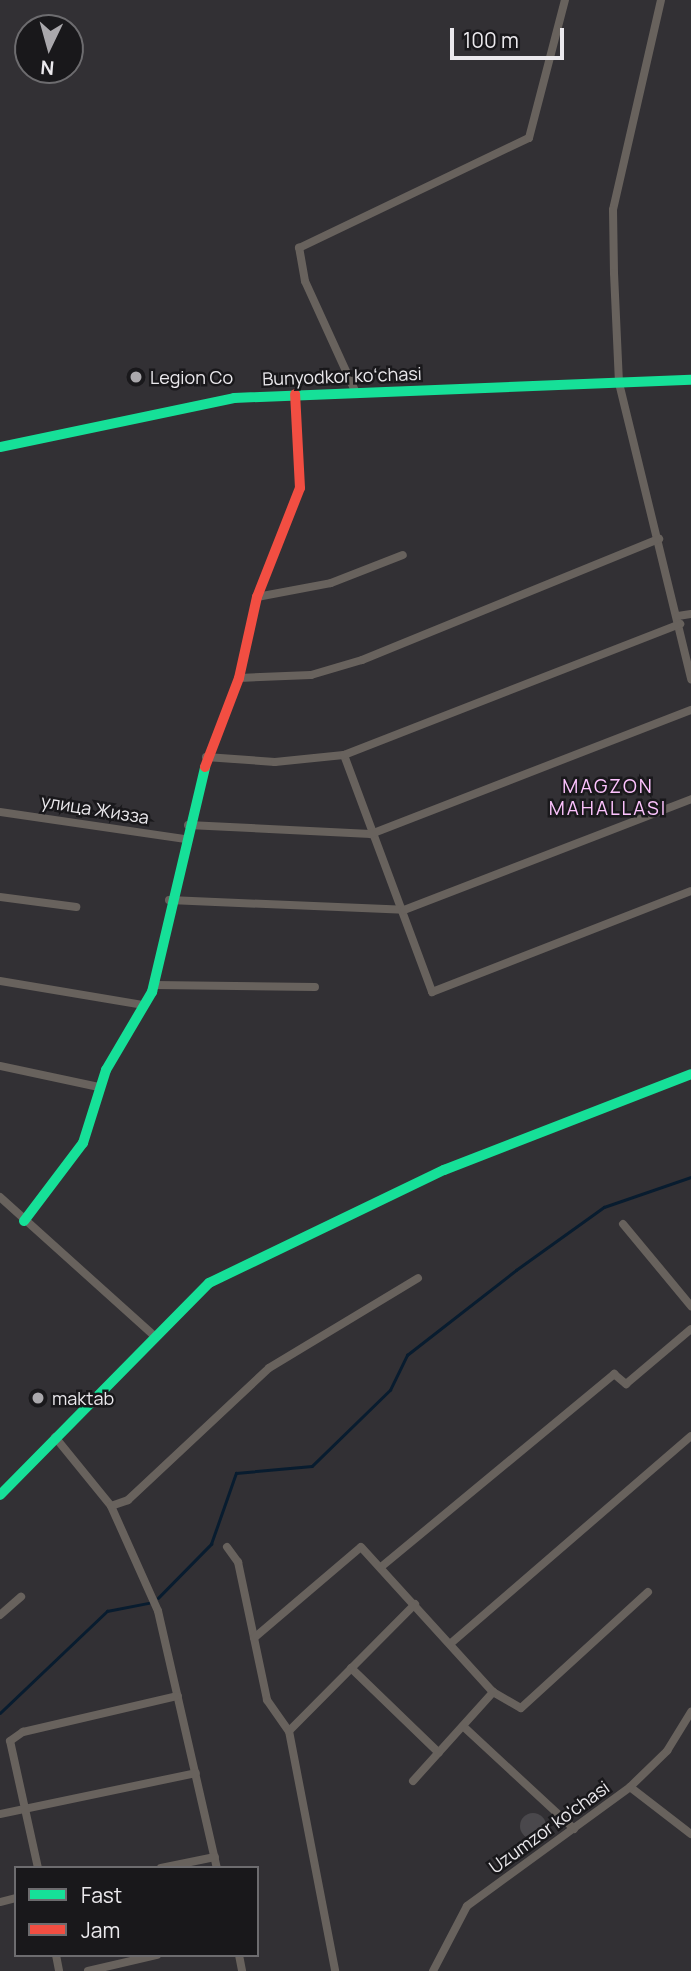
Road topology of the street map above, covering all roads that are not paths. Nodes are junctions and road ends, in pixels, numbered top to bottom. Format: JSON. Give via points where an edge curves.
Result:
{"nodes":[{"id":1,"x":565,"y":0,"type":"edge"},
{"id":2,"x":661,"y":0,"type":"edge"},
{"id":3,"x":691,"y":380,"type":"edge"},
{"id":4,"x":619,"y":383,"type":"junction"},
{"id":5,"x":356,"y":393,"type":"junction"},
{"id":6,"x":295,"y":394,"type":"junction"},
{"id":7,"x":0,"y":447,"type":"edge"},
{"id":8,"x":659,"y":539,"type":"junction"},
{"id":9,"x":403,"y":555,"type":"dead end"},
{"id":10,"x":257,"y":597,"type":"junction"},
{"id":11,"x":691,"y":614,"type":"edge"},
{"id":12,"x":679,"y":620,"type":"junction"},
{"id":13,"x":239,"y":678,"type":"junction"},
{"id":14,"x":691,"y":679,"type":"edge"},
{"id":15,"x":691,"y":710,"type":"edge"},
{"id":16,"x":344,"y":755,"type":"junction"},
{"id":17,"x":206,"y":757,"type":"junction"},
{"id":18,"x":691,"y":799,"type":"edge"},
{"id":19,"x":0,"y":812,"type":"edge"},
{"id":20,"x":188,"y":825,"type":"junction"},
{"id":21,"x":371,"y":834,"type":"junction"},
{"id":22,"x":184,"y":839,"type":"junction"},
{"id":23,"x":691,"y":891,"type":"edge"},
{"id":24,"x":0,"y":897,"type":"edge"},
{"id":25,"x":169,"y":900,"type":"junction"},
{"id":26,"x":76,"y":907,"type":"dead end"},
{"id":27,"x":404,"y":910,"type":"junction"},
{"id":28,"x":0,"y":981,"type":"edge"},
{"id":29,"x":153,"y":985,"type":"junction"},
{"id":30,"x":315,"y":987,"type":"dead end"},
{"id":31,"x":144,"y":1005,"type":"junction"},
{"id":32,"x":0,"y":1066,"type":"edge"},
{"id":33,"x":691,"y":1073,"type":"edge"},
{"id":34,"x":99,"y":1087,"type":"junction"},
{"id":35,"x":0,"y":1197,"type":"edge"},
{"id":36,"x":24,"y":1221,"type":"junction"},
{"id":37,"x":623,"y":1224,"type":"dead end"},
{"id":38,"x":418,"y":1278,"type":"dead end"},
{"id":39,"x":691,"y":1306,"type":"edge"},
{"id":40,"x":691,"y":1329,"type":"edge"},
{"id":41,"x":153,"y":1335,"type":"junction"},
{"id":42,"x":691,"y":1436,"type":"edge"},
{"id":43,"x":55,"y":1437,"type":"junction"},
{"id":44,"x":0,"y":1495,"type":"edge"},
{"id":45,"x":111,"y":1506,"type":"junction"},
{"id":46,"x":227,"y":1547,"type":"dead end"},
{"id":47,"x":381,"y":1567,"type":"junction"},
{"id":48,"x":648,"y":1592,"type":"dead end"},
{"id":49,"x":21,"y":1597,"type":"dead end"},
{"id":50,"x":415,"y":1604,"type":"junction"},
{"id":51,"x":0,"y":1615,"type":"edge"},
{"id":52,"x":254,"y":1638,"type":"junction"},
{"id":53,"x":450,"y":1644,"type":"junction"},
{"id":54,"x":351,"y":1668,"type":"junction"},
{"id":55,"x":493,"y":1692,"type":"junction"},
{"id":56,"x":178,"y":1696,"type":"junction"},
{"id":57,"x":691,"y":1712,"type":"edge"},
{"id":58,"x":464,"y":1727,"type":"junction"},
{"id":59,"x":289,"y":1731,"type":"junction"},
{"id":60,"x":439,"y":1753,"type":"junction"},
{"id":61,"x":195,"y":1773,"type":"junction"},
{"id":62,"x":413,"y":1781,"type":"dead end"},
{"id":63,"x":629,"y":1787,"type":"junction"},
{"id":64,"x":26,"y":1808,"type":"junction"},
{"id":65,"x":0,"y":1814,"type":"edge"},
{"id":66,"x":574,"y":1829,"type":"junction"},
{"id":67,"x":691,"y":1834,"type":"edge"},
{"id":68,"x":215,"y":1857,"type":"junction"},
{"id":69,"x":38,"y":1866,"type":"edge"},
{"id":70,"x":171,"y":1866,"type":"edge"},
{"id":71,"x":217,"y":1866,"type":"edge"},
{"id":72,"x":148,"y":1957,"type":"edge"},
{"id":73,"x":88,"y":1971,"type":"edge"},
{"id":74,"x":335,"y":1971,"type":"edge"},
{"id":75,"x":433,"y":1971,"type":"edge"}],
"edges":[{"from":1,"to":5,"type":"street","via":[[530,138],[299,248],[305,281]]},
{"from":2,"to":4,"type":"street","via":[[613,210]]},
{"from":3,"to":4,"type":"street","name":"Bunyodkor koʻchasi"},
{"from":4,"to":5,"type":"street","name":"Bunyodkor koʻchasi"},
{"from":4,"to":8,"type":"street"},
{"from":5,"to":6,"type":"street","name":"Bunyodkor koʻchasi"},
{"from":6,"to":7,"type":"street","name":"Bunyodkor koʻchasi","via":[[157,410]]},
{"from":6,"to":10,"type":"street","via":[[302,435],[300,488]]},
{"from":8,"to":12,"type":"street"},
{"from":8,"to":13,"type":"street","via":[[362,660],[311,676]]},
{"from":9,"to":10,"type":"street","via":[[331,583]]},
{"from":10,"to":13,"type":"street"},
{"from":11,"to":12,"type":"street"},
{"from":12,"to":14,"type":"street"},
{"from":12,"to":16,"type":"street"},
{"from":13,"to":17,"type":"street"},
{"from":15,"to":21,"type":"street"},
{"from":16,"to":17,"type":"street","via":[[275,762]]},
{"from":16,"to":21,"type":"street"},
{"from":17,"to":20,"type":"street"},
{"from":18,"to":27,"type":"street"},
{"from":19,"to":22,"type":"street","name":"улица Жизза"},
{"from":20,"to":21,"type":"street"},
{"from":20,"to":22,"type":"street"},
{"from":21,"to":27,"type":"street"},
{"from":22,"to":25,"type":"street"},
{"from":23,"to":27,"type":"street","via":[[432,992]]},
{"from":24,"to":26,"type":"street"},
{"from":25,"to":27,"type":"street"},
{"from":25,"to":29,"type":"street"},
{"from":28,"to":31,"type":"street"},
{"from":29,"to":30,"type":"street"},
{"from":29,"to":31,"type":"street"},
{"from":31,"to":34,"type":"street"},
{"from":32,"to":34,"type":"street"},
{"from":33,"to":41,"type":"street","via":[[444,1170],[274,1250],[209,1283]]},
{"from":34,"to":36,"type":"street","via":[[83,1143]]},
{"from":35,"to":36,"type":"street"},
{"from":36,"to":41,"type":"street"},
{"from":37,"to":39,"type":"street"},
{"from":38,"to":45,"type":"street","via":[[269,1368],[128,1500]]},
{"from":40,"to":47,"type":"street","via":[[626,1384],[614,1374]]},
{"from":41,"to":43,"type":"street"},
{"from":42,"to":53,"type":"street"},
{"from":43,"to":44,"type":"street"},
{"from":43,"to":45,"type":"street"},
{"from":45,"to":56,"type":"street","via":[[158,1611]]},
{"from":46,"to":52,"type":"street","via":[[238,1562]]},
{"from":47,"to":50,"type":"street"},
{"from":47,"to":52,"type":"street","via":[[361,1546]]},
{"from":48,"to":55,"type":"street","via":[[521,1708]]},
{"from":49,"to":51,"type":"street"},
{"from":50,"to":53,"type":"street"},
{"from":50,"to":54,"type":"street"},
{"from":52,"to":59,"type":"street","via":[[267,1700]]},
{"from":53,"to":55,"type":"street"},
{"from":54,"to":59,"type":"street"},
{"from":54,"to":60,"type":"street"},
{"from":55,"to":58,"type":"street"},
{"from":56,"to":61,"type":"street"},
{"from":56,"to":64,"type":"street","via":[[23,1731],[10,1741]]},
{"from":57,"to":63,"type":"street","name":"Uzumzor ko'chasi","via":[[667,1751]]},
{"from":58,"to":60,"type":"street"},
{"from":58,"to":66,"type":"street"},
{"from":59,"to":74,"type":"street"},
{"from":60,"to":62,"type":"street"},
{"from":61,"to":64,"type":"street"},
{"from":61,"to":68,"type":"street"},
{"from":63,"to":66,"type":"street","name":"Uzumzor ko'chasi"},
{"from":63,"to":67,"type":"street"},
{"from":64,"to":65,"type":"street"},
{"from":64,"to":69,"type":"street"},
{"from":66,"to":75,"type":"street","name":"Uzumzor ko'chasi","via":[[467,1906]]},
{"from":68,"to":70,"type":"street"},
{"from":68,"to":71,"type":"street"},
{"from":72,"to":73,"type":"street"}]}
